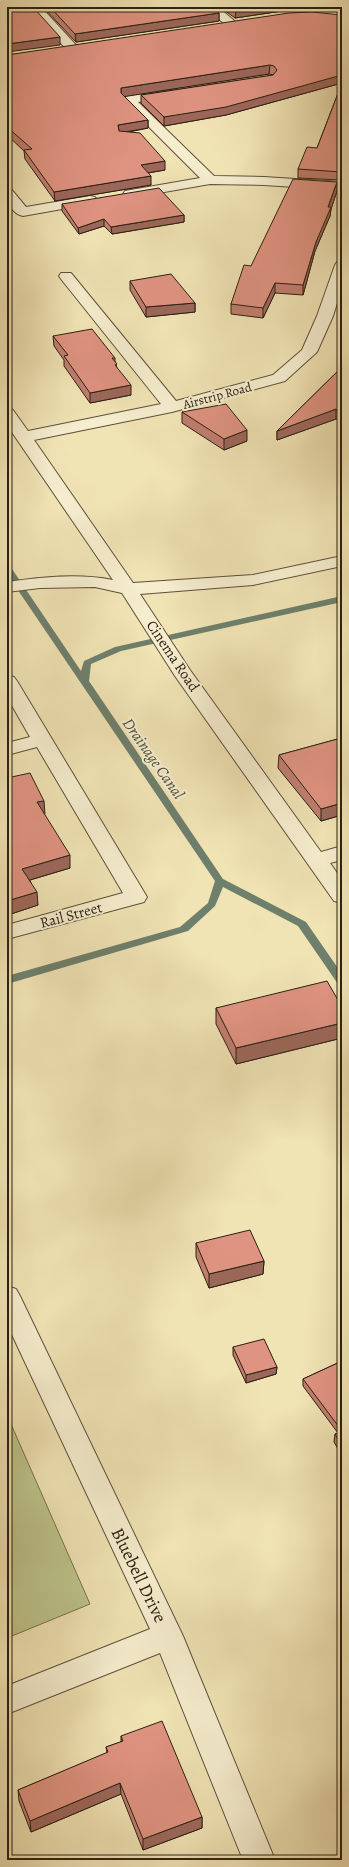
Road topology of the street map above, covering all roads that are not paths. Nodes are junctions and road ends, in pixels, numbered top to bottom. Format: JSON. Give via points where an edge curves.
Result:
{"nodes":[{"id":1,"x":34,"y":7,"type":"edge"},
{"id":2,"x":211,"y":7,"type":"edge"},
{"id":3,"x":246,"y":22,"type":"edge"},
{"id":4,"x":232,"y":24,"type":"junction"},
{"id":5,"x":217,"y":27,"type":"edge"},
{"id":6,"x":88,"y":46,"type":"edge"},
{"id":7,"x":72,"y":48,"type":"junction"},
{"id":8,"x":58,"y":50,"type":"edge"},
{"id":9,"x":183,"y":92,"type":"edge"},
{"id":10,"x":210,"y":180,"type":"junction"},
{"id":11,"x":342,"y":186,"type":"edge"},
{"id":12,"x":7,"y":193,"type":"edge"},
{"id":13,"x":116,"y":196,"type":"edge"},
{"id":14,"x":101,"y":199,"type":"edge"},
{"id":15,"x":342,"y":265,"type":"edge"},
{"id":16,"x":66,"y":276,"type":"dead end"},
{"id":17,"x":325,"y":316,"type":"junction"},
{"id":18,"x":342,"y":318,"type":"edge"},
{"id":19,"x":172,"y":407,"type":"junction"},
{"id":20,"x":7,"y":413,"type":"edge"},
{"id":21,"x":25,"y":437,"type":"junction"},
{"id":22,"x":342,"y":561,"type":"edge"},
{"id":23,"x":7,"y":587,"type":"edge"},
{"id":24,"x":128,"y":589,"type":"junction"},
{"id":25,"x":7,"y":681,"type":"edge"},
{"id":26,"x":42,"y":740,"type":"junction"},
{"id":27,"x":7,"y":749,"type":"edge"},
{"id":28,"x":342,"y":853,"type":"edge"},
{"id":29,"x":317,"y":860,"type":"junction"},
{"id":30,"x":342,"y":896,"type":"edge"},
{"id":31,"x":7,"y":932,"type":"edge"},
{"id":32,"x":7,"y":1296,"type":"edge"},
{"id":33,"x":15,"y":1337,"type":"edge"},
{"id":34,"x":168,"y":1636,"type":"junction"},
{"id":35,"x":7,"y":1700,"type":"edge"},
{"id":36,"x":259,"y":1860,"type":"edge"}],
"edges":[{"from":1,"to":7,"type":"street"},
{"from":2,"to":4,"type":"street"},
{"from":3,"to":4,"type":"street"},
{"from":4,"to":5,"type":"street"},
{"from":6,"to":7,"type":"street"},
{"from":7,"to":8,"type":"street"},
{"from":9,"to":10,"type":"street","via":[[128,100]]},
{"from":10,"to":11,"type":"street"},
{"from":10,"to":13,"type":"street"},
{"from":12,"to":14,"type":"street","via":[[23,212]]},
{"from":15,"to":17,"type":"street","name":"Airstrip Road"},
{"from":16,"to":19,"type":"street"},
{"from":17,"to":18,"type":"street"},
{"from":17,"to":19,"type":"street","name":"Airstrip Road","via":[[309,352],[279,378]]},
{"from":19,"to":21,"type":"street","name":"Airstrip Road"},
{"from":20,"to":21,"type":"street","name":"Cinema Road"},
{"from":21,"to":24,"type":"street","name":"Cinema Road"},
{"from":22,"to":24,"type":"street","via":[[253,580]]},
{"from":23,"to":24,"type":"street","via":[[40,583],[95,582]]},
{"from":24,"to":29,"type":"street","name":"Cinema Road","via":[[182,672]]},
{"from":25,"to":26,"type":"street"},
{"from":26,"to":27,"type":"street"},
{"from":26,"to":31,"type":"street","name":"Rail Street","via":[[136,897]]},
{"from":28,"to":29,"type":"street"},
{"from":29,"to":30,"type":"street","name":"Cinema Road"},
{"from":32,"to":33,"type":"street","name":"Bluebell Drive"},
{"from":33,"to":34,"type":"street","name":"Bluebell Drive"},
{"from":34,"to":35,"type":"street"},
{"from":34,"to":36,"type":"street","name":"Bluebell Drive"}]}
